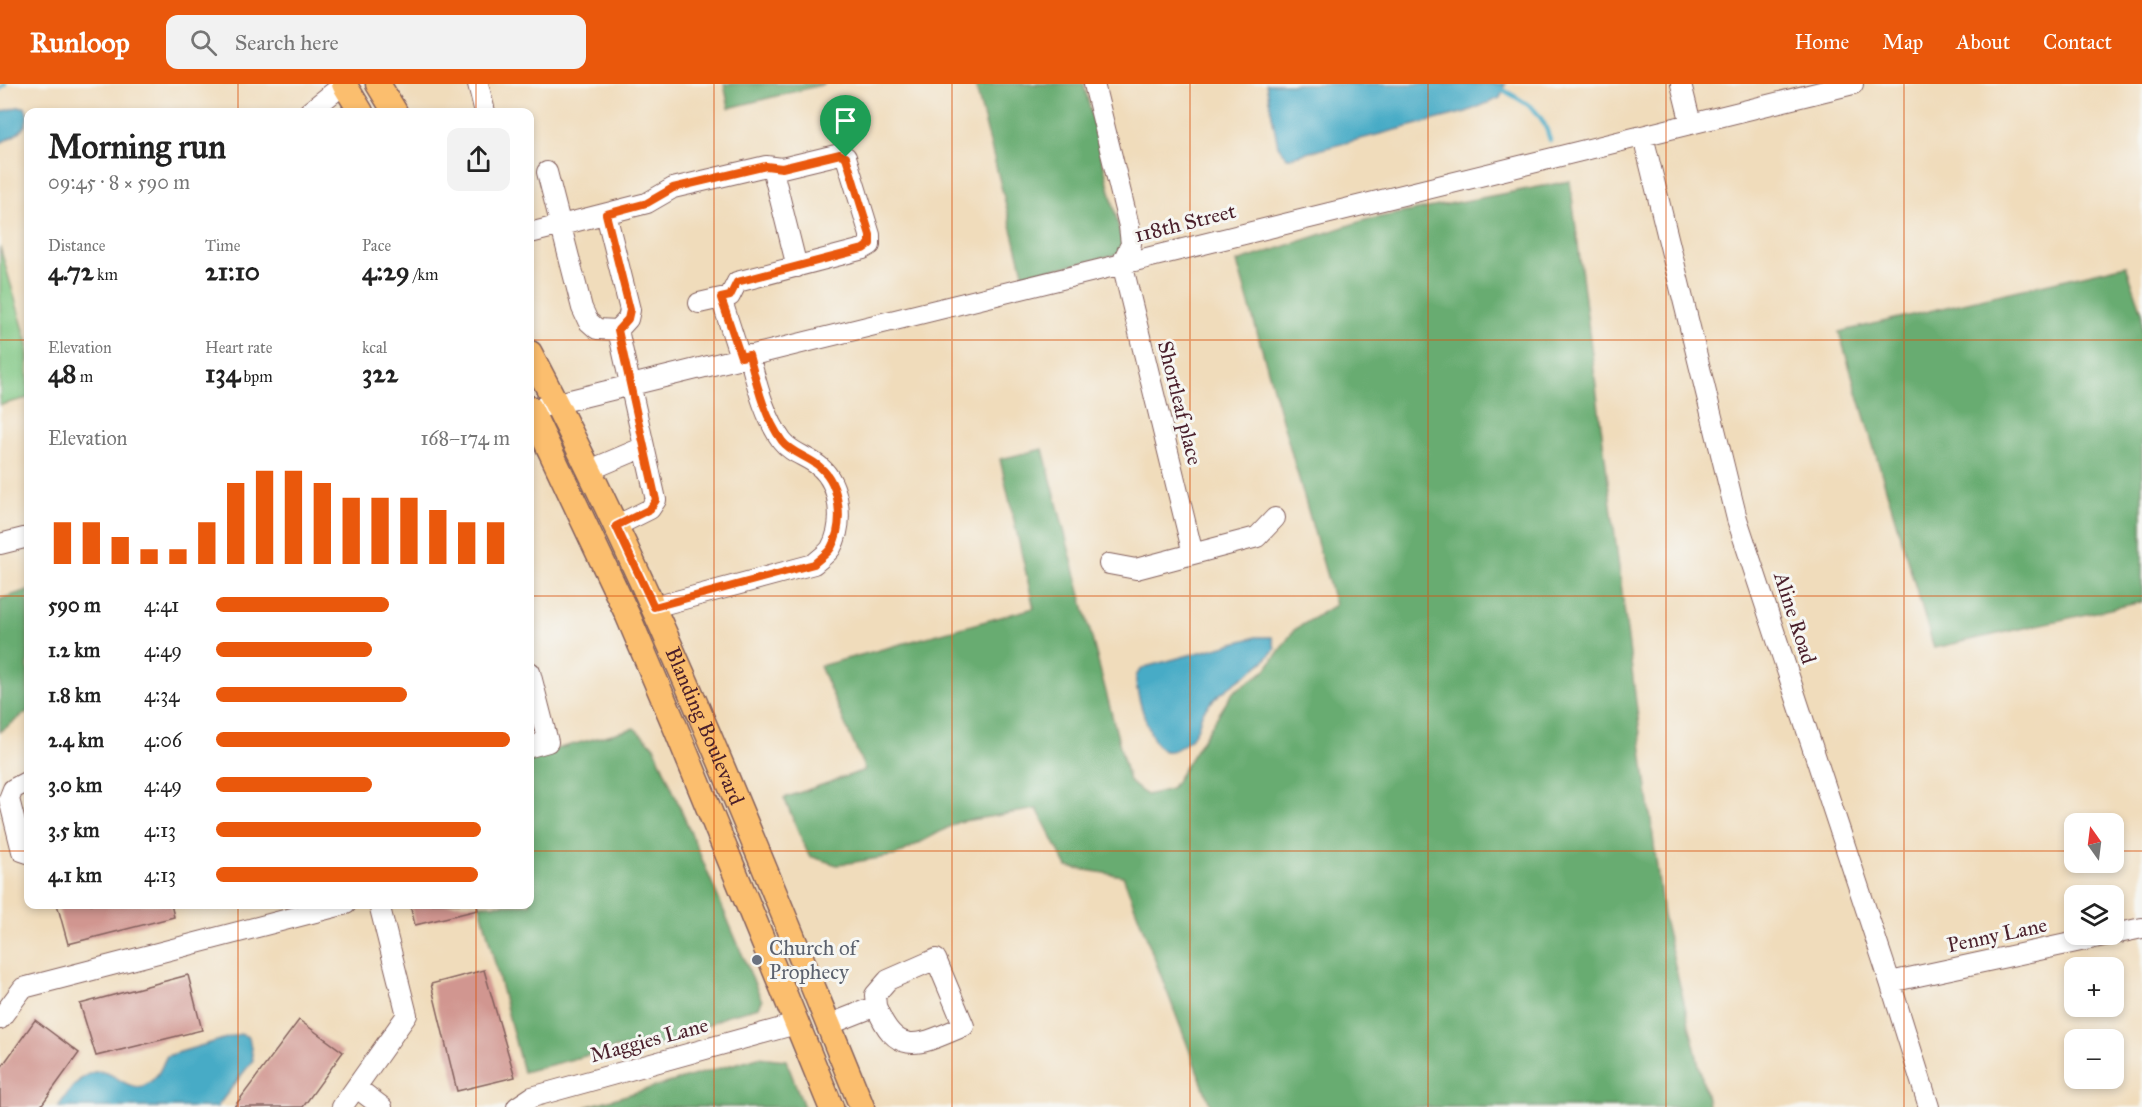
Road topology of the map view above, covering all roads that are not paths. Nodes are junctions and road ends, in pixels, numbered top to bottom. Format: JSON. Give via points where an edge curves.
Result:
{"nodes":[{"id":1,"x":344,"y":84,"type":"edge"},
{"id":2,"x":378,"y":84,"type":"edge"},
{"id":3,"x":477,"y":84,"type":"edge"},
{"id":4,"x":1094,"y":84,"type":"edge"},
{"id":5,"x":1681,"y":84,"type":"edge"},
{"id":6,"x":1853,"y":84,"type":"edge"},
{"id":7,"x":314,"y":108,"type":"edge"},
{"id":8,"x":359,"y":108,"type":"edge"},
{"id":9,"x":393,"y":108,"type":"edge"},
{"id":10,"x":484,"y":108,"type":"edge"},
{"id":11,"x":1691,"y":124,"type":"junction"},
{"id":12,"x":1643,"y":136,"type":"junction"},
{"id":13,"x":772,"y":167,"type":"junction"},
{"id":14,"x":547,"y":172,"type":"dead end"},
{"id":15,"x":606,"y":214,"type":"junction"},
{"id":16,"x":561,"y":227,"type":"junction"},
{"id":17,"x":534,"y":232,"type":"edge"},
{"id":18,"x":1122,"y":263,"type":"junction"},
{"id":19,"x":797,"y":267,"type":"junction"},
{"id":20,"x":721,"y":298,"type":"junction"},
{"id":21,"x":699,"y":303,"type":"dead end"},
{"id":22,"x":618,"y":330,"type":"junction"},
{"id":23,"x":745,"y":356,"type":"junction"},
{"id":24,"x":534,"y":361,"type":"edge"},
{"id":25,"x":631,"y":385,"type":"junction"},
{"id":26,"x":557,"y":404,"type":"junction"},
{"id":27,"x":534,"y":409,"type":"edge"},
{"id":28,"x":534,"y":418,"type":"edge"},
{"id":29,"x":645,"y":447,"type":"junction"},
{"id":30,"x":590,"y":471,"type":"junction"},
{"id":31,"x":1275,"y":518,"type":"dead end"},
{"id":32,"x":616,"y":526,"type":"junction"},
{"id":33,"x":24,"y":538,"type":"edge"},
{"id":34,"x":0,"y":544,"type":"edge"},
{"id":35,"x":1193,"y":554,"type":"junction"},
{"id":36,"x":1109,"y":564,"type":"dead end"},
{"id":37,"x":654,"y":607,"type":"junction"},
{"id":38,"x":534,"y":688,"type":"edge"},
{"id":39,"x":699,"y":713,"type":"junction"},
{"id":40,"x":675,"y":724,"type":"junction"},
{"id":41,"x":534,"y":746,"type":"edge"},
{"id":42,"x":24,"y":783,"type":"edge"},
{"id":43,"x":24,"y":852,"type":"edge"},
{"id":44,"x":327,"y":909,"type":"edge"},
{"id":45,"x":380,"y":909,"type":"edge"},
{"id":46,"x":2142,"y":928,"type":"edge"},
{"id":47,"x":2124,"y":932,"type":"edge"},
{"id":48,"x":2064,"y":945,"type":"edge"},
{"id":49,"x":772,"y":962,"type":"junction"},
{"id":50,"x":1890,"y":982,"type":"junction"},
{"id":51,"x":876,"y":1006,"type":"junction"},
{"id":52,"x":0,"y":1019,"type":"edge"},
{"id":53,"x":796,"y":1024,"type":"junction"},
{"id":54,"x":828,"y":1025,"type":"junction"},
{"id":55,"x":357,"y":1088,"type":"junction"},
{"id":56,"x":858,"y":1098,"type":"edge"},
{"id":57,"x":342,"y":1107,"type":"edge"},
{"id":58,"x":382,"y":1107,"type":"edge"},
{"id":59,"x":517,"y":1107,"type":"edge"},
{"id":60,"x":831,"y":1107,"type":"edge"},
{"id":61,"x":1929,"y":1107,"type":"edge"}],
"edges":[{"from":1,"to":7,"type":"street"},
{"from":1,"to":8,"type":"main road"},
{"from":2,"to":9,"type":"main road"},
{"from":3,"to":10,"type":"street"},
{"from":4,"to":18,"type":"street","via":[[1129,226],[1131,244]]},
{"from":5,"to":11,"type":"street"},
{"from":6,"to":11,"type":"street","name":"118th Street"},
{"from":11,"to":12,"type":"street","name":"118th Street"},
{"from":12,"to":18,"type":"street","name":"118th Street"},
{"from":12,"to":50,"type":"street","name":"Aline Road","via":[[1737,519]]},
{"from":13,"to":15,"type":"street","via":[[673,188],[647,203]]},
{"from":13,"to":19,"type":"street"},
{"from":13,"to":19,"type":"street","via":[[840,154],[846,157],[870,235],[870,244],[863,249]]},
{"from":14,"to":16,"type":"street"},
{"from":15,"to":16,"type":"street"},
{"from":15,"to":22,"type":"street","via":[[630,310]]},
{"from":16,"to":17,"type":"street"},
{"from":16,"to":22,"type":"street","via":[[588,321],[597,329]]},
{"from":18,"to":23,"type":"street","name":"118th Street"},
{"from":18,"to":35,"type":"street","name":"Shortleaf place"},
{"from":19,"to":20,"type":"street","via":[[737,282],[730,296]]},
{"from":20,"to":21,"type":"street"},
{"from":20,"to":23,"type":"street"},
{"from":22,"to":25,"type":"street"},
{"from":23,"to":25,"type":"street","name":"118th Street"},
{"from":23,"to":37,"type":"street","via":[[771,424],[784,444],[821,468],[835,487],[837,534],[829,551],[814,564]]},
{"from":24,"to":26,"type":"main road","name":"Blanding Boulevard"},
{"from":25,"to":26,"type":"street","name":"118th Street"},
{"from":25,"to":29,"type":"street"},
{"from":26,"to":27,"type":"street","name":"118th Street"},
{"from":26,"to":30,"type":"main road","name":"Blanding Boulevard"},
{"from":28,"to":40,"type":"main road","name":"Blanding Boulevard"},
{"from":29,"to":30,"type":"street"},
{"from":29,"to":32,"type":"street","via":[[655,506]]},
{"from":30,"to":32,"type":"main road","name":"Blanding Boulevard"},
{"from":31,"to":35,"type":"street","via":[[1257,537]]},
{"from":32,"to":37,"type":"main road","name":"Blanding Boulevard"},
{"from":33,"to":34,"type":"street"},
{"from":35,"to":36,"type":"street","via":[[1136,569]]},
{"from":37,"to":39,"type":"main road","name":"Blanding Boulevard"},
{"from":38,"to":41,"type":"street","via":[[548,742]]},
{"from":39,"to":40,"type":"street"},
{"from":39,"to":54,"type":"main road","name":"Blanding Boulevard"},
{"from":40,"to":49,"type":"main road","name":"Blanding Boulevard"},
{"from":42,"to":43,"type":"street","via":[[13,789],[9,799]]},
{"from":44,"to":52,"type":"street","via":[[23,988]]},
{"from":45,"to":55,"type":"street","via":[[407,1015]]},
{"from":46,"to":47,"type":"street","name":"Penny Lane"},
{"from":48,"to":50,"type":"street","name":"Penny Lane"},
{"from":49,"to":53,"type":"main road","name":"Blanding Boulevard"},
{"from":49,"to":54,"type":"main road","via":[[805,1009]]},
{"from":50,"to":61,"type":"street","name":"Aline Road"},
{"from":51,"to":51,"type":"street","via":[[884,1026],[903,1043],[923,1043],[964,1026],[936,958],[888,980],[875,995]]},
{"from":51,"to":54,"type":"street"},
{"from":53,"to":56,"type":"main road","via":[[822,1043]]},
{"from":53,"to":59,"type":"street","name":"Maggies Lane","via":[[532,1097]]},
{"from":53,"to":60,"type":"main road","name":"Blanding Boulevard"},
{"from":54,"to":56,"type":"main road","name":"Blanding Boulevard"},
{"from":55,"to":57,"type":"street"},
{"from":55,"to":58,"type":"street"}]}
